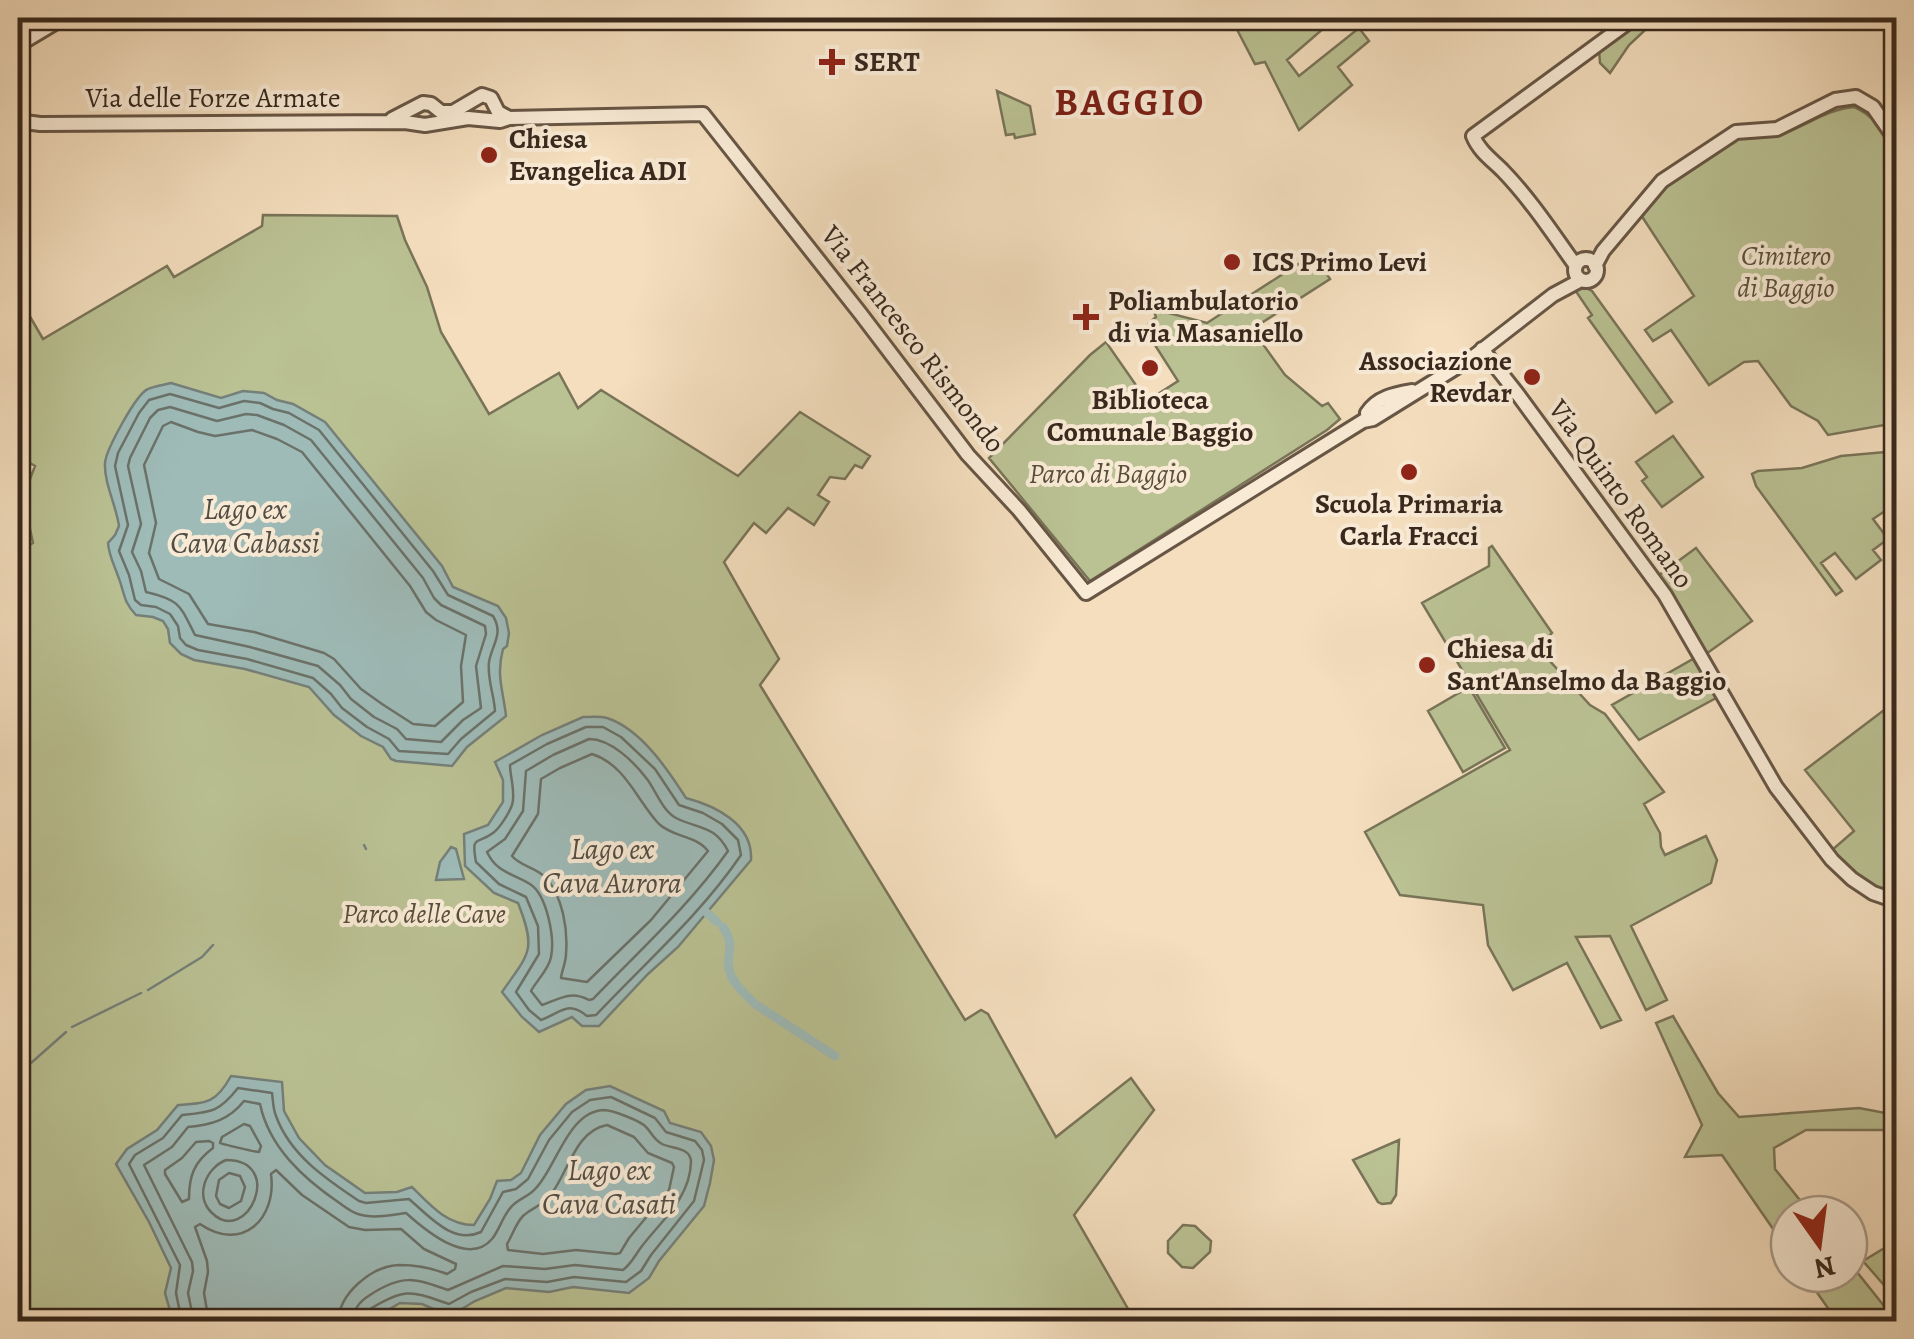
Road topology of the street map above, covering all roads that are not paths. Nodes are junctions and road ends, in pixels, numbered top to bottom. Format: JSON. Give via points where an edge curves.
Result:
{"nodes":[{"id":1,"x":63,"y":18,"type":"edge"},
{"id":2,"x":1632,"y":19,"type":"edge"},
{"id":3,"x":18,"y":45,"type":"edge"},
{"id":4,"x":474,"y":99,"type":"junction"},
{"id":5,"x":494,"y":104,"type":"junction"},
{"id":6,"x":416,"y":108,"type":"junction"},
{"id":7,"x":435,"y":108,"type":"junction"},
{"id":8,"x":703,"y":114,"type":"joint"},
{"id":9,"x":509,"y":118,"type":"junction"},
{"id":10,"x":481,"y":120,"type":"junction"},
{"id":11,"x":386,"y":122,"type":"junction"},
{"id":12,"x":18,"y":124,"type":"edge"},
{"id":13,"x":424,"y":124,"type":"junction"},
{"id":14,"x":1896,"y":140,"type":"edge"},
{"id":15,"x":1583,"y":267,"type":"junction"},
{"id":16,"x":1482,"y":349,"type":"junction"},
{"id":17,"x":1896,"y":902,"type":"edge"}],
"edges":[{"from":1,"to":3,"type":"street"},
{"from":2,"to":15,"type":"street","via":[[1473,136]]},
{"from":4,"to":5,"type":"street","name":"Via delle Forze Armate","via":[[485,96]]},
{"from":4,"to":7,"type":"street","name":"Via delle Forze Armate","via":[[450,113]]},
{"from":4,"to":10,"type":"street","via":[[470,110]]},
{"from":5,"to":9,"type":"street","name":"Via delle Forze Armate"},
{"from":5,"to":10,"type":"street","via":[[494,113]]},
{"from":6,"to":7,"type":"street","name":"Via delle Forze Armate"},
{"from":6,"to":11,"type":"street","name":"Via delle Forze Armate"},
{"from":6,"to":13,"type":"street"},
{"from":7,"to":13,"type":"street","via":[[436,118]]},
{"from":8,"to":9,"type":"street","name":"Via delle Forze Armate"},
{"from":8,"to":16,"type":"street","name":"Via Francesco Rismondo","via":[[968,455],[1086,593]]},
{"from":9,"to":10,"type":"street","name":"Via delle Forze Armate"},
{"from":10,"to":13,"type":"street","name":"Via delle Forze Armate"},
{"from":11,"to":12,"type":"street","name":"Via delle Forze Armate"},
{"from":11,"to":13,"type":"street","name":"Via delle Forze Armate"},
{"from":14,"to":15,"type":"street","via":[[1873,107],[1856,97],[1835,100],[1777,130],[1736,132],[1664,178]]},
{"from":15,"to":16,"type":"street"},
{"from":16,"to":17,"type":"street","name":"Via Quinto Romano","via":[[1665,596],[1776,787],[1832,860],[1863,888]]}]}
